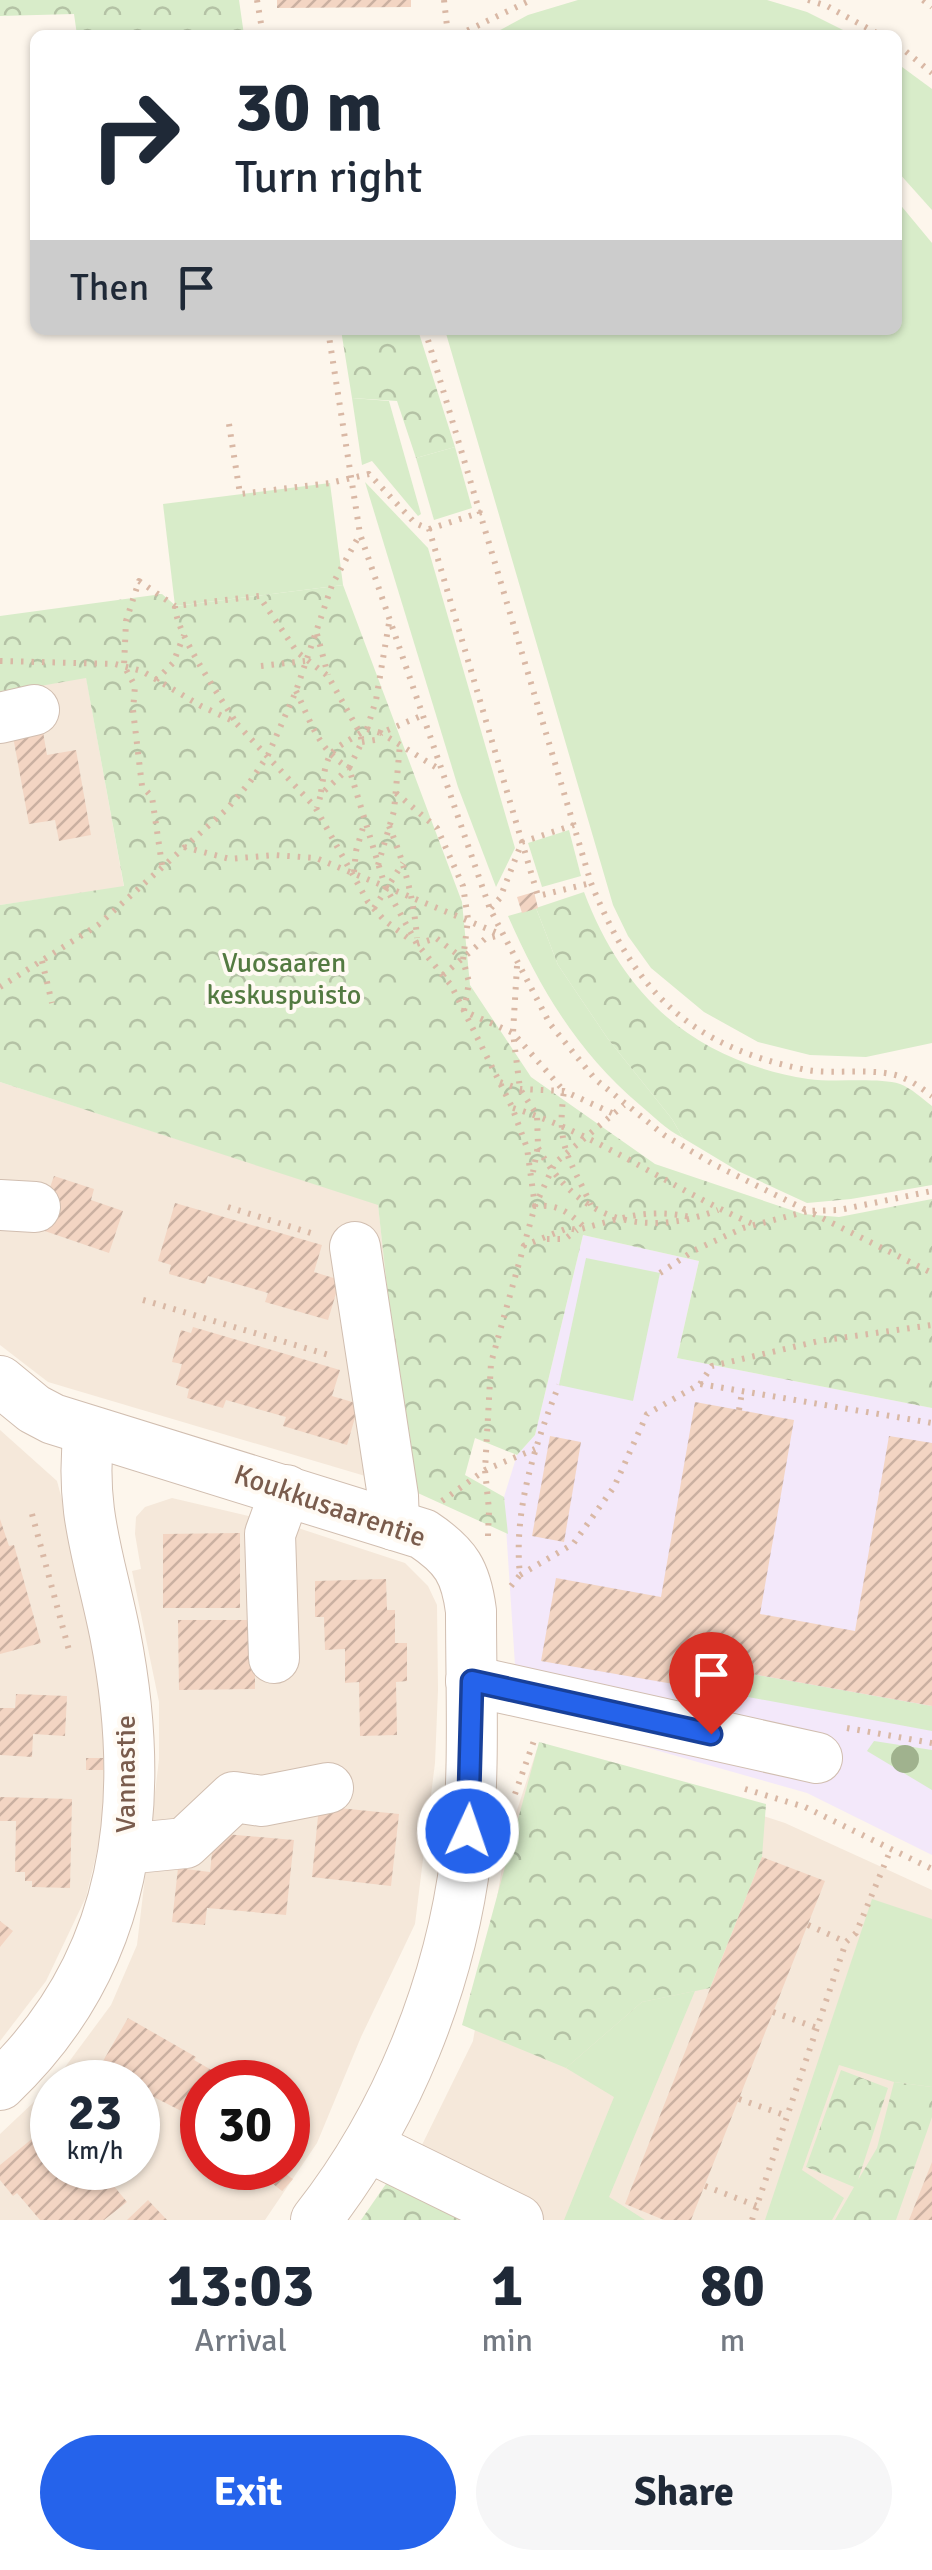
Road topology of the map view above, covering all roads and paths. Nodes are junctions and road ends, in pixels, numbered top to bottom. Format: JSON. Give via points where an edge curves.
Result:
{"nodes":[{"id":1,"x":257,"y":0,"type":"edge"},
{"id":2,"x":444,"y":0,"type":"edge"},
{"id":3,"x":531,"y":0,"type":"edge"},
{"id":4,"x":808,"y":0,"type":"edge"},
{"id":5,"x":923,"y":0,"type":"edge"},
{"id":6,"x":932,"y":7,"type":"edge"},
{"id":7,"x":262,"y":30,"type":"edge"},
{"id":8,"x":447,"y":30,"type":"edge"},
{"id":9,"x":468,"y":30,"type":"edge"},
{"id":10,"x":871,"y":30,"type":"edge"},
{"id":11,"x":902,"y":48,"type":"edge"},
{"id":12,"x":932,"y":73,"type":"edge"},
{"id":13,"x":329,"y":335,"type":"edge"},
{"id":14,"x":427,"y":335,"type":"edge"},
{"id":15,"x":228,"y":424,"type":"dead end"},
{"id":16,"x":349,"y":476,"type":"junction"},
{"id":17,"x":482,"y":512,"type":"junction"},
{"id":18,"x":429,"y":529,"type":"junction"},
{"id":19,"x":360,"y":534,"type":"junction"},
{"id":20,"x":176,"y":606,"type":"junction"},
{"id":21,"x":390,"y":618,"type":"junction"},
{"id":22,"x":316,"y":631,"type":"junction"},
{"id":23,"x":184,"y":634,"type":"junction"},
{"id":24,"x":0,"y":661,"type":"edge"},
{"id":25,"x":306,"y":661,"type":"junction"},
{"id":26,"x":124,"y":666,"type":"junction"},
{"id":27,"x":261,"y":666,"type":"dead end"},
{"id":28,"x":328,"y":676,"type":"junction"},
{"id":29,"x":156,"y":680,"type":"junction"},
{"id":30,"x":296,"y":691,"type":"junction"},
{"id":31,"x":423,"y":714,"type":"junction"},
{"id":32,"x":235,"y":722,"type":"junction"},
{"id":33,"x":380,"y":733,"type":"junction"},
{"id":34,"x":363,"y":735,"type":"junction"},
{"id":35,"x":400,"y":744,"type":"junction"},
{"id":36,"x":328,"y":754,"type":"junction"},
{"id":37,"x":268,"y":755,"type":"junction"},
{"id":38,"x":349,"y":768,"type":"junction"},
{"id":39,"x":442,"y":771,"type":"junction"},
{"id":40,"x":396,"y":793,"type":"junction"},
{"id":41,"x":321,"y":794,"type":"junction"},
{"id":42,"x":317,"y":809,"type":"junction"},
{"id":43,"x":366,"y":821,"type":"junction"},
{"id":44,"x":574,"y":824,"type":"junction"},
{"id":45,"x":389,"y":826,"type":"junction"},
{"id":46,"x":522,"y":842,"type":"junction"},
{"id":47,"x":184,"y":847,"type":"junction"},
{"id":48,"x":403,"y":862,"type":"junction"},
{"id":49,"x":162,"y":865,"type":"junction"},
{"id":50,"x":378,"y":865,"type":"junction"},
{"id":51,"x":354,"y":873,"type":"junction"},
{"id":52,"x":591,"y":883,"type":"junction"},
{"id":53,"x":386,"y":886,"type":"junction"},
{"id":54,"x":412,"y":896,"type":"junction"},
{"id":55,"x":374,"y":908,"type":"junction"},
{"id":56,"x":490,"y":909,"type":"junction"},
{"id":57,"x":468,"y":919,"type":"junction"},
{"id":58,"x":501,"y":934,"type":"junction"},
{"id":59,"x":417,"y":944,"type":"junction"},
{"id":60,"x":463,"y":960,"type":"junction"},
{"id":61,"x":42,"y":961,"type":"junction"},
{"id":62,"x":517,"y":965,"type":"junction"},
{"id":63,"x":443,"y":975,"type":"junction"},
{"id":64,"x":0,"y":987,"type":"edge"},
{"id":65,"x":52,"y":1003,"type":"dead end"},
{"id":66,"x":464,"y":1011,"type":"junction"},
{"id":67,"x":512,"y":1033,"type":"junction"},
{"id":68,"x":500,"y":1082,"type":"junction"},
{"id":69,"x":520,"y":1089,"type":"junction"},
{"id":70,"x":564,"y":1091,"type":"junction"},
{"id":71,"x":932,"y":1096,"type":"edge"},
{"id":72,"x":624,"y":1105,"type":"junction"},
{"id":73,"x":512,"y":1108,"type":"junction"},
{"id":74,"x":612,"y":1113,"type":"junction"},
{"id":75,"x":536,"y":1115,"type":"junction"},
{"id":76,"x":559,"y":1126,"type":"junction"},
{"id":77,"x":584,"y":1137,"type":"junction"},
{"id":78,"x":538,"y":1146,"type":"junction"},
{"id":79,"x":565,"y":1154,"type":"junction"},
{"id":80,"x":551,"y":1171,"type":"junction"},
{"id":81,"x":532,"y":1180,"type":"junction"},
{"id":82,"x":932,"y":1191,"type":"edge"},
{"id":83,"x":591,"y":1205,"type":"junction"},
{"id":84,"x":535,"y":1206,"type":"junction"},
{"id":85,"x":228,"y":1208,"type":"dead end"},
{"id":86,"x":719,"y":1210,"type":"junction"},
{"id":87,"x":808,"y":1210,"type":"junction"},
{"id":88,"x":624,"y":1218,"type":"junction"},
{"id":89,"x":697,"y":1218,"type":"junction"},
{"id":90,"x":754,"y":1225,"type":"junction"},
{"id":91,"x":581,"y":1229,"type":"junction"},
{"id":92,"x":523,"y":1246,"type":"junction"},
{"id":93,"x":355,"y":1247,"type":"joint"},
{"id":94,"x":660,"y":1273,"type":"dead end"},
{"id":95,"x":932,"y":1273,"type":"edge"},
{"id":96,"x":143,"y":1300,"type":"dead end"},
{"id":97,"x":932,"y":1326,"type":"edge"},
{"id":98,"x":375,"y":1368,"type":"junction"},
{"id":99,"x":0,"y":1382,"type":"edge"},
{"id":100,"x":700,"y":1384,"type":"junction"},
{"id":101,"x":558,"y":1385,"type":"dead end"},
{"id":102,"x":742,"y":1392,"type":"junction"},
{"id":103,"x":739,"y":1410,"type":"dead end"},
{"id":104,"x":932,"y":1424,"type":"edge"},
{"id":105,"x":89,"y":1431,"type":"junction"},
{"id":106,"x":535,"y":1449,"type":"junction"},
{"id":107,"x":485,"y":1470,"type":"junction"},
{"id":108,"x":286,"y":1490,"type":"junction"},
{"id":109,"x":394,"y":1510,"type":"junction"},
{"id":110,"x":32,"y":1514,"type":"dead end"},
{"id":111,"x":487,"y":1545,"type":"dead end"},
{"id":112,"x":520,"y":1576,"type":"junction"},
{"id":113,"x":508,"y":1588,"type":"dead end"},
{"id":114,"x":70,"y":1654,"type":"dead end"},
{"id":115,"x":274,"y":1658,"type":"dead end"},
{"id":116,"x":472,"y":1681,"type":"junction"},
{"id":117,"x":817,"y":1758,"type":"dead end"},
{"id":118,"x":729,"y":1784,"type":"dead end"},
{"id":119,"x":328,"y":1788,"type":"dead end"},
{"id":120,"x":125,"y":1849,"type":"junction"},
{"id":121,"x":890,"y":1849,"type":"junction"},
{"id":122,"x":932,"y":1870,"type":"edge"},
{"id":123,"x":808,"y":1925,"type":"dead end"},
{"id":124,"x":846,"y":1942,"type":"junction"},
{"id":125,"x":774,"y":2012,"type":"dead end"},
{"id":126,"x":817,"y":2028,"type":"junction"},
{"id":127,"x":0,"y":2085,"type":"edge"},
{"id":128,"x":739,"y":2098,"type":"dead end"},
{"id":129,"x":788,"y":2116,"type":"junction"},
{"id":130,"x":379,"y":2152,"type":"junction"},
{"id":131,"x":705,"y":2186,"type":"dead end"},
{"id":132,"x":757,"y":2206,"type":"junction"},
{"id":133,"x":316,"y":2220,"type":"edge"},
{"id":134,"x":518,"y":2220,"type":"edge"},
{"id":135,"x":752,"y":2220,"type":"edge"}],
"edges":[{"from":1,"to":7,"type":"path"},
{"from":2,"to":8,"type":"path"},
{"from":3,"to":9,"type":"path"},
{"from":4,"to":10,"type":"path"},
{"from":5,"to":6,"type":"path"},
{"from":11,"to":12,"type":"path"},
{"from":13,"to":16,"type":"path"},
{"from":14,"to":17,"type":"path"},
{"from":15,"to":16,"type":"path","via":[[240,494]]},
{"from":16,"to":18,"type":"path","via":[[369,474],[415,523]]},
{"from":16,"to":19,"type":"path"},
{"from":17,"to":18,"type":"path"},
{"from":17,"to":44,"type":"path"},
{"from":18,"to":46,"type":"path"},
{"from":19,"to":21,"type":"path"},
{"from":19,"to":22,"type":"path"},
{"from":20,"to":23,"type":"path"},
{"from":20,"to":25,"type":"path","via":[[259,596]]},
{"from":20,"to":26,"type":"path","via":[[140,581],[126,620]]},
{"from":21,"to":31,"type":"path"},
{"from":21,"to":34,"type":"path"},
{"from":22,"to":25,"type":"path"},
{"from":22,"to":28,"type":"path"},
{"from":23,"to":29,"type":"path","via":[[173,664]]},
{"from":23,"to":32,"type":"path"},
{"from":24,"to":26,"type":"path"},
{"from":25,"to":27,"type":"path"},
{"from":25,"to":28,"type":"path"},
{"from":25,"to":30,"type":"path"},
{"from":26,"to":29,"type":"path"},
{"from":26,"to":49,"type":"path","via":[[134,686],[142,786],[152,798]]},
{"from":28,"to":34,"type":"path"},
{"from":29,"to":32,"type":"path"},
{"from":30,"to":36,"type":"path"},
{"from":30,"to":37,"type":"path"},
{"from":31,"to":33,"type":"path"},
{"from":31,"to":39,"type":"path"},
{"from":32,"to":37,"type":"path"},
{"from":33,"to":34,"type":"path"},
{"from":33,"to":34,"type":"path","via":[[374,740]]},
{"from":33,"to":35,"type":"path"},
{"from":34,"to":36,"type":"path"},
{"from":34,"to":38,"type":"path"},
{"from":35,"to":39,"type":"path"},
{"from":35,"to":40,"type":"path"},
{"from":36,"to":38,"type":"path"},
{"from":36,"to":41,"type":"path"},
{"from":37,"to":42,"type":"path"},
{"from":37,"to":47,"type":"path","via":[[226,809]]},
{"from":38,"to":41,"type":"path"},
{"from":38,"to":43,"type":"path"},
{"from":39,"to":56,"type":"path"},
{"from":40,"to":45,"type":"path"},
{"from":40,"to":57,"type":"path","via":[[437,828],[463,886]]},
{"from":41,"to":42,"type":"path"},
{"from":42,"to":51,"type":"path"},
{"from":43,"to":50,"type":"path"},
{"from":43,"to":51,"type":"path"},
{"from":44,"to":46,"type":"path"},
{"from":44,"to":52,"type":"path"},
{"from":45,"to":48,"type":"path"},
{"from":45,"to":50,"type":"path"},
{"from":46,"to":52,"type":"path","via":[[538,896]]},
{"from":46,"to":56,"type":"path"},
{"from":47,"to":49,"type":"path"},
{"from":47,"to":51,"type":"path","via":[[230,860],[316,858]]},
{"from":48,"to":53,"type":"path"},
{"from":48,"to":54,"type":"path"},
{"from":49,"to":61,"type":"path","via":[[98,926]]},
{"from":50,"to":53,"type":"path"},
{"from":51,"to":53,"type":"path"},
{"from":51,"to":55,"type":"path"},
{"from":52,"to":71,"type":"path","via":[[610,930],[645,985],[705,1036],[809,1070],[903,1076]]},
{"from":53,"to":54,"type":"path"},
{"from":53,"to":55,"type":"path"},
{"from":53,"to":59,"type":"path"},
{"from":54,"to":57,"type":"path"},
{"from":54,"to":59,"type":"path"},
{"from":55,"to":59,"type":"path"},
{"from":56,"to":58,"type":"path"},
{"from":57,"to":58,"type":"path"},
{"from":57,"to":60,"type":"path"},
{"from":58,"to":60,"type":"path","via":[[485,938]]},
{"from":58,"to":62,"type":"path"},
{"from":59,"to":60,"type":"path","via":[[436,938]]},
{"from":59,"to":63,"type":"path"},
{"from":60,"to":63,"type":"path"},
{"from":60,"to":66,"type":"path","via":[[469,982]]},
{"from":61,"to":64,"type":"path"},
{"from":61,"to":65,"type":"path"},
{"from":62,"to":67,"type":"path"},
{"from":62,"to":72,"type":"path","via":[[550,1024]]},
{"from":63,"to":66,"type":"path"},
{"from":66,"to":67,"type":"path"},
{"from":66,"to":68,"type":"path"},
{"from":67,"to":69,"type":"path"},
{"from":67,"to":70,"type":"path"},
{"from":68,"to":69,"type":"path"},
{"from":68,"to":73,"type":"path"},
{"from":69,"to":70,"type":"path"},
{"from":69,"to":75,"type":"path"},
{"from":70,"to":74,"type":"path"},
{"from":70,"to":76,"type":"path"},
{"from":72,"to":74,"type":"path"},
{"from":72,"to":87,"type":"path","via":[[713,1164]]},
{"from":73,"to":75,"type":"path"},
{"from":73,"to":81,"type":"path"},
{"from":74,"to":77,"type":"path"},
{"from":75,"to":76,"type":"path"},
{"from":75,"to":78,"type":"path"},
{"from":76,"to":77,"type":"path"},
{"from":76,"to":79,"type":"path"},
{"from":77,"to":79,"type":"path"},
{"from":77,"to":86,"type":"path"},
{"from":78,"to":80,"type":"path"},
{"from":78,"to":81,"type":"path"},
{"from":79,"to":80,"type":"path"},
{"from":79,"to":83,"type":"path"},
{"from":80,"to":83,"type":"path"},
{"from":80,"to":84,"type":"path"},
{"from":81,"to":84,"type":"path"},
{"from":82,"to":87,"type":"path"},
{"from":83,"to":88,"type":"path"},
{"from":84,"to":91,"type":"path","via":[[569,1212]]},
{"from":84,"to":92,"type":"path"},
{"from":85,"to":93,"type":"path"},
{"from":86,"to":89,"type":"path"},
{"from":86,"to":90,"type":"path"},
{"from":87,"to":90,"type":"path"},
{"from":87,"to":95,"type":"path"},
{"from":88,"to":89,"type":"path","via":[[665,1211]]},
{"from":88,"to":89,"type":"path","via":[[656,1226]]},
{"from":88,"to":91,"type":"path"},
{"from":90,"to":94,"type":"path"},
{"from":91,"to":92,"type":"path"},
{"from":92,"to":107,"type":"path","via":[[491,1363]]},
{"from":93,"to":98,"type":"street"},
{"from":96,"to":98,"type":"path"},
{"from":97,"to":100,"type":"path","via":[[820,1341],[712,1366]]},
{"from":98,"to":109,"type":"street"},
{"from":99,"to":105,"type":"street","name":"Koukkusaarentie","via":[[34,1409]]},
{"from":100,"to":102,"type":"path"},
{"from":100,"to":112,"type":"path","via":[[648,1414],[614,1487],[573,1544]]},
{"from":101,"to":106,"type":"path"},
{"from":102,"to":103,"type":"path"},
{"from":102,"to":104,"type":"path"},
{"from":105,"to":108,"type":"street","name":"Koukkusaarentie"},
{"from":105,"to":120,"type":"street","name":"Vannastie","via":[[86,1506],[126,1696]]},
{"from":106,"to":107,"type":"path"},
{"from":106,"to":112,"type":"path","via":[[516,1542]]},
{"from":107,"to":109,"type":"path","via":[[433,1507]]},
{"from":107,"to":111,"type":"path"},
{"from":108,"to":109,"type":"street","name":"Koukkusaarentie"},
{"from":108,"to":115,"type":"street","via":[[270,1534]]},
{"from":109,"to":116,"type":"street","name":"Koukkusaarentie","via":[[446,1549],[468,1586]]},
{"from":110,"to":114,"type":"path"},
{"from":112,"to":113,"type":"path"},
{"from":116,"to":117,"type":"street"},
{"from":116,"to":130,"type":"street","name":"Koukkusaarentie","via":[[470,1805],[458,1908]]},
{"from":118,"to":121,"type":"path","via":[[805,1807]]},
{"from":119,"to":120,"type":"street","via":[[262,1801],[234,1797],[185,1843]]},
{"from":120,"to":127,"type":"street","name":"Vannastie","via":[[101,1938],[78,1983],[34,2052]]},
{"from":121,"to":122,"type":"path"},
{"from":121,"to":124,"type":"path","via":[[856,1933]]},
{"from":123,"to":124,"type":"path"},
{"from":124,"to":126,"type":"path"},
{"from":125,"to":126,"type":"path"},
{"from":126,"to":129,"type":"path"},
{"from":128,"to":129,"type":"path"},
{"from":129,"to":132,"type":"path"},
{"from":130,"to":133,"type":"street","name":"Koukkusaarentie"},
{"from":130,"to":134,"type":"street"},
{"from":131,"to":132,"type":"path"},
{"from":132,"to":135,"type":"path"}]}
